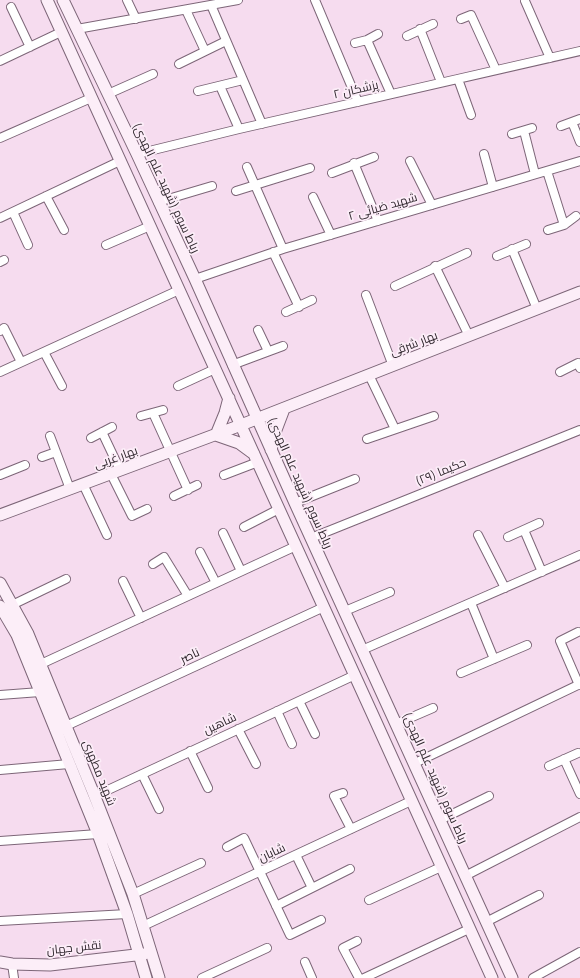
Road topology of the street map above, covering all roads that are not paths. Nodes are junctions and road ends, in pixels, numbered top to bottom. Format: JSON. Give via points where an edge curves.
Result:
{"nodes":[{"id":1,"x":48,"y":0,"type":"edge"},
{"id":2,"x":63,"y":0,"type":"edge"},
{"id":3,"x":127,"y":0,"type":"edge"},
{"id":4,"x":238,"y":0,"type":"edge"},
{"id":5,"x":316,"y":0,"type":"edge"},
{"id":6,"x":524,"y":1,"type":"dead end"},
{"id":7,"x":205,"y":4,"type":"edge"},
{"id":8,"x":11,"y":7,"type":"dead end"},
{"id":9,"x":186,"y":10,"type":"junction"},
{"id":10,"x":136,"y":19,"type":"junction"},
{"id":11,"x":461,"y":19,"type":"dead end"},
{"id":12,"x":433,"y":24,"type":"dead end"},
{"id":13,"x":77,"y":29,"type":"junction"},
{"id":14,"x":420,"y":29,"type":"junction"},
{"id":15,"x":61,"y":32,"type":"junction"},
{"id":16,"x":378,"y":34,"type":"dead end"},
{"id":17,"x":407,"y":36,"type":"dead end"},
{"id":18,"x":367,"y":40,"type":"junction"},
{"id":19,"x":226,"y":41,"type":"junction"},
{"id":20,"x":355,"y":43,"type":"dead end"},
{"id":21,"x":30,"y":47,"type":"junction"},
{"id":22,"x":205,"y":51,"type":"junction"},
{"id":23,"x":580,"y":51,"type":"edge"},
{"id":24,"x":550,"y":58,"type":"junction"},
{"id":25,"x":0,"y":61,"type":"edge"},
{"id":26,"x":179,"y":64,"type":"dead end"},
{"id":27,"x":496,"y":70,"type":"junction"},
{"id":28,"x":153,"y":74,"type":"dead end"},
{"id":29,"x":458,"y":79,"type":"junction"},
{"id":30,"x":239,"y":81,"type":"dead end"},
{"id":31,"x":441,"y":82,"type":"junction"},
{"id":32,"x":220,"y":86,"type":"junction"},
{"id":33,"x":198,"y":91,"type":"dead end"},
{"id":34,"x":108,"y":94,"type":"junction"},
{"id":35,"x":391,"y":94,"type":"junction"},
{"id":36,"x":91,"y":98,"type":"junction"},
{"id":37,"x":358,"y":102,"type":"junction"},
{"id":38,"x":470,"y":115,"type":"dead end"},
{"id":39,"x":576,"y":121,"type":"edge"},
{"id":40,"x":262,"y":124,"type":"junction"},
{"id":41,"x":561,"y":126,"type":"dead end"},
{"id":42,"x":532,"y":128,"type":"dead end"},
{"id":43,"x":239,"y":129,"type":"junction"},
{"id":44,"x":524,"y":131,"type":"junction"},
{"id":45,"x":512,"y":134,"type":"dead end"},
{"id":46,"x":0,"y":138,"type":"edge"},
{"id":47,"x":580,"y":142,"type":"edge"},
{"id":48,"x":137,"y":154,"type":"junction"},
{"id":49,"x":484,"y":154,"type":"dead end"},
{"id":50,"x":374,"y":157,"type":"dead end"},
{"id":51,"x":120,"y":161,"type":"junction"},
{"id":52,"x":410,"y":161,"type":"dead end"},
{"id":53,"x":580,"y":161,"type":"edge"},
{"id":54,"x":354,"y":163,"type":"junction"},
{"id":55,"x":247,"y":167,"type":"dead end"},
{"id":56,"x":310,"y":168,"type":"dead end"},
{"id":57,"x":547,"y":170,"type":"junction"},
{"id":58,"x":332,"y":173,"type":"dead end"},
{"id":59,"x":535,"y":174,"type":"junction"},
{"id":60,"x":128,"y":177,"type":"junction"},
{"id":61,"x":212,"y":186,"type":"dead end"},
{"id":62,"x":255,"y":186,"type":"junction"},
{"id":63,"x":493,"y":186,"type":"junction"},
{"id":64,"x":236,"y":191,"type":"dead end"},
{"id":65,"x":46,"y":196,"type":"junction"},
{"id":66,"x":313,"y":197,"type":"dead end"},
{"id":67,"x":158,"y":202,"type":"junction"},
{"id":68,"x":432,"y":205,"type":"junction"},
{"id":69,"x":13,"y":212,"type":"junction"},
{"id":70,"x":576,"y":216,"type":"dead end"},
{"id":71,"x":0,"y":218,"type":"edge"},
{"id":72,"x":378,"y":221,"type":"junction"},
{"id":73,"x":564,"y":225,"type":"junction"},
{"id":74,"x":64,"y":230,"type":"dead end"},
{"id":75,"x":548,"y":230,"type":"dead end"},
{"id":76,"x":152,"y":231,"type":"junction"},
{"id":77,"x":331,"y":235,"type":"junction"},
{"id":78,"x":526,"y":244,"type":"dead end"},
{"id":79,"x":28,"y":245,"type":"dead end"},
{"id":80,"x":106,"y":245,"type":"dead end"},
{"id":81,"x":180,"y":249,"type":"junction"},
{"id":82,"x":282,"y":249,"type":"junction"},
{"id":83,"x":512,"y":249,"type":"junction"},
{"id":84,"x":273,"y":252,"type":"junction"},
{"id":85,"x":467,"y":253,"type":"dead end"},
{"id":86,"x":497,"y":256,"type":"dead end"},
{"id":87,"x":435,"y":266,"type":"junction"},
{"id":88,"x":194,"y":279,"type":"junction"},
{"id":89,"x":395,"y":286,"type":"dead end"},
{"id":90,"x":179,"y":290,"type":"junction"},
{"id":91,"x":580,"y":292,"type":"edge"},
{"id":92,"x":366,"y":295,"type":"dead end"},
{"id":93,"x":312,"y":300,"type":"dead end"},
{"id":94,"x":299,"y":307,"type":"junction"},
{"id":95,"x":537,"y":309,"type":"junction"},
{"id":96,"x":286,"y":312,"type":"dead end"},
{"id":97,"x":258,"y":330,"type":"dead end"},
{"id":98,"x":0,"y":331,"type":"edge"},
{"id":99,"x":469,"y":336,"type":"junction"},
{"id":100,"x":283,"y":346,"type":"dead end"},
{"id":101,"x":268,"y":351,"type":"junction"},
{"id":102,"x":44,"y":352,"type":"junction"},
{"id":103,"x":21,"y":362,"type":"junction"},
{"id":104,"x":232,"y":365,"type":"junction"},
{"id":105,"x":393,"y":366,"type":"junction"},
{"id":106,"x":215,"y":368,"type":"junction"},
{"id":107,"x":580,"y":368,"type":"edge"},
{"id":108,"x":0,"y":372,"type":"edge"},
{"id":109,"x":560,"y":372,"type":"dead end"},
{"id":110,"x":369,"y":375,"type":"junction"},
{"id":111,"x":62,"y":386,"type":"dead end"},
{"id":112,"x":178,"y":386,"type":"dead end"},
{"id":113,"x":229,"y":398,"type":"junction"},
{"id":114,"x":284,"y":409,"type":"junction"},
{"id":115,"x":163,"y":410,"type":"dead end"},
{"id":116,"x":154,"y":412,"type":"junction"},
{"id":117,"x":141,"y":416,"type":"dead end"},
{"id":118,"x":434,"y":416,"type":"dead end"},
{"id":119,"x":257,"y":419,"type":"junction"},
{"id":120,"x":241,"y":426,"type":"junction"},
{"id":121,"x":112,"y":427,"type":"dead end"},
{"id":122,"x":395,"y":429,"type":"junction"},
{"id":123,"x":580,"y":430,"type":"edge"},
{"id":124,"x":102,"y":432,"type":"junction"},
{"id":125,"x":216,"y":435,"type":"junction"},
{"id":126,"x":50,"y":436,"type":"dead end"},
{"id":127,"x":91,"y":438,"type":"dead end"},
{"id":128,"x":367,"y":439,"type":"dead end"},
{"id":129,"x":271,"y":450,"type":"junction"},
{"id":130,"x":56,"y":452,"type":"junction"},
{"id":131,"x":170,"y":452,"type":"junction"},
{"id":132,"x":42,"y":457,"type":"dead end"},
{"id":133,"x":256,"y":458,"type":"junction"},
{"id":134,"x":25,"y":465,"type":"dead end"},
{"id":135,"x":116,"y":472,"type":"junction"},
{"id":136,"x":0,"y":475,"type":"edge"},
{"id":137,"x":224,"y":475,"type":"dead end"},
{"id":138,"x":355,"y":479,"type":"dead end"},
{"id":139,"x":83,"y":484,"type":"junction"},
{"id":140,"x":197,"y":484,"type":"dead end"},
{"id":141,"x":70,"y":489,"type":"junction"},
{"id":142,"x":188,"y":490,"type":"junction"},
{"id":143,"x":174,"y":496,"type":"dead end"},
{"id":144,"x":295,"y":503,"type":"junction"},
{"id":145,"x":148,"y":509,"type":"dead end"},
{"id":146,"x":279,"y":509,"type":"junction"},
{"id":147,"x":0,"y":515,"type":"edge"},
{"id":148,"x":539,"y":523,"type":"dead end"},
{"id":149,"x":244,"y":527,"type":"dead end"},
{"id":150,"x":524,"y":530,"type":"junction"},
{"id":151,"x":223,"y":533,"type":"dead end"},
{"id":152,"x":107,"y":535,"type":"dead end"},
{"id":153,"x":478,"y":535,"type":"dead end"},
{"id":154,"x":508,"y":537,"type":"dead end"},
{"id":155,"x":311,"y":538,"type":"junction"},
{"id":156,"x":296,"y":546,"type":"junction"},
{"id":157,"x":200,"y":552,"type":"dead end"},
{"id":158,"x":580,"y":555,"type":"edge"},
{"id":159,"x":152,"y":564,"type":"dead end"},
{"id":160,"x":242,"y":571,"type":"junction"},
{"id":161,"x":542,"y":572,"type":"junction"},
{"id":162,"x":66,"y":579,"type":"dead end"},
{"id":163,"x":123,"y":580,"type":"dead end"},
{"id":164,"x":0,"y":583,"type":"edge"},
{"id":165,"x":216,"y":583,"type":"junction"},
{"id":166,"x":506,"y":588,"type":"junction"},
{"id":167,"x":390,"y":592,"type":"dead end"},
{"id":168,"x":188,"y":596,"type":"junction"},
{"id":169,"x":471,"y":603,"type":"junction"},
{"id":170,"x":12,"y":605,"type":"junction"},
{"id":171,"x":0,"y":606,"type":"edge"},
{"id":172,"x":324,"y":608,"type":"junction"},
{"id":173,"x":345,"y":611,"type":"junction"},
{"id":174,"x":140,"y":618,"type":"junction"},
{"id":175,"x":5,"y":623,"type":"edge"},
{"id":176,"x":578,"y":632,"type":"dead end"},
{"id":177,"x":527,"y":645,"type":"dead end"},
{"id":178,"x":362,"y":650,"type":"junction"},
{"id":179,"x":494,"y":659,"type":"junction"},
{"id":180,"x":41,"y":664,"type":"junction"},
{"id":181,"x":461,"y":674,"type":"dead end"},
{"id":182,"x":355,"y":675,"type":"junction"},
{"id":183,"x":580,"y":685,"type":"edge"},
{"id":184,"x":40,"y":692,"type":"junction"},
{"id":185,"x":0,"y":695,"type":"edge"},
{"id":186,"x":299,"y":701,"type":"junction"},
{"id":187,"x":388,"y":705,"type":"junction"},
{"id":188,"x":433,"y":708,"type":"dead end"},
{"id":189,"x":277,"y":711,"type":"junction"},
{"id":190,"x":371,"y":711,"type":"junction"},
{"id":191,"x":396,"y":724,"type":"junction"},
{"id":192,"x":66,"y":726,"type":"junction"},
{"id":193,"x":238,"y":729,"type":"junction"},
{"id":194,"x":315,"y":734,"type":"dead end"},
{"id":195,"x":405,"y":743,"type":"junction"},
{"id":196,"x":292,"y":744,"type":"dead end"},
{"id":197,"x":388,"y":749,"type":"junction"},
{"id":198,"x":190,"y":751,"type":"junction"},
{"id":199,"x":578,"y":753,"type":"dead end"},
{"id":200,"x":564,"y":759,"type":"junction"},
{"id":201,"x":415,"y":763,"type":"junction"},
{"id":202,"x":69,"y":764,"type":"junction"},
{"id":203,"x":256,"y":764,"type":"dead end"},
{"id":204,"x":549,"y":766,"type":"dead end"},
{"id":205,"x":0,"y":770,"type":"edge"},
{"id":206,"x":142,"y":774,"type":"junction"},
{"id":207,"x":208,"y":788,"type":"dead end"},
{"id":208,"x":343,"y":793,"type":"dead end"},
{"id":209,"x":580,"y":794,"type":"edge"},
{"id":210,"x":95,"y":796,"type":"junction"},
{"id":211,"x":489,"y":796,"type":"dead end"},
{"id":212,"x":412,"y":801,"type":"junction"},
{"id":213,"x":159,"y":809,"type":"dead end"},
{"id":214,"x":580,"y":817,"type":"edge"},
{"id":215,"x":440,"y":820,"type":"junction"},
{"id":216,"x":351,"y":829,"type":"junction"},
{"id":217,"x":98,"y":834,"type":"junction"},
{"id":218,"x":0,"y":841,"type":"edge"},
{"id":219,"x":227,"y":847,"type":"dead end"},
{"id":220,"x":296,"y":855,"type":"junction"},
{"id":221,"x":201,"y":863,"type":"dead end"},
{"id":222,"x":442,"y":867,"type":"junction"},
{"id":223,"x":350,"y":869,"type":"dead end"},
{"id":224,"x":260,"y":872,"type":"junction"},
{"id":225,"x":465,"y":876,"type":"junction"},
{"id":226,"x":312,"y":888,"type":"junction"},
{"id":227,"x":132,"y":894,"type":"junction"},
{"id":228,"x":539,"y":895,"type":"dead end"},
{"id":229,"x":369,"y":900,"type":"dead end"},
{"id":230,"x":276,"y":906,"type":"junction"},
{"id":231,"x":127,"y":914,"type":"junction"},
{"id":232,"x":321,"y":920,"type":"dead end"},
{"id":233,"x":0,"y":922,"type":"edge"},
{"id":234,"x":486,"y":922,"type":"junction"},
{"id":235,"x":143,"y":926,"type":"junction"},
{"id":236,"x":469,"y":929,"type":"junction"},
{"id":237,"x":357,"y":941,"type":"dead end"},
{"id":238,"x":267,"y":948,"type":"dead end"},
{"id":239,"x":580,"y":952,"type":"edge"},
{"id":240,"x":151,"y":953,"type":"junction"},
{"id":241,"x":138,"y":955,"type":"junction"},
{"id":242,"x":0,"y":962,"type":"edge"},
{"id":243,"x":305,"y":962,"type":"dead end"},
{"id":244,"x":12,"y":964,"type":"junction"},
{"id":245,"x":14,"y":978,"type":"edge"},
{"id":246,"x":146,"y":978,"type":"edge"},
{"id":247,"x":159,"y":978,"type":"edge"},
{"id":248,"x":202,"y":978,"type":"edge"},
{"id":249,"x":312,"y":978,"type":"edge"},
{"id":250,"x":359,"y":978,"type":"edge"},
{"id":251,"x":364,"y":978,"type":"edge"},
{"id":252,"x":492,"y":978,"type":"edge"},
{"id":253,"x":512,"y":978,"type":"edge"},
{"id":254,"x":533,"y":978,"type":"edge"}],
"edges":[{"from":1,"to":15,"type":"main road"},
{"from":2,"to":13,"type":"main road","name":"رباط سوم (شهید علم الهدی)"},
{"from":3,"to":10,"type":"street"},
{"from":4,"to":7,"type":"street"},
{"from":5,"to":37,"type":"street"},
{"from":6,"to":24,"type":"street"},
{"from":7,"to":9,"type":"street"},
{"from":7,"to":19,"type":"street"},
{"from":8,"to":21,"type":"street"},
{"from":9,"to":10,"type":"street"},
{"from":9,"to":22,"type":"street"},
{"from":10,"to":13,"type":"street"},
{"from":11,"to":27,"type":"street","via":[[471,15]]},
{"from":12,"to":14,"type":"street"},
{"from":13,"to":34,"type":"main road","name":"رباط سوم (شهید علم الهدی)"},
{"from":14,"to":17,"type":"street"},
{"from":14,"to":31,"type":"street"},
{"from":15,"to":21,"type":"street"},
{"from":15,"to":36,"type":"main road"},
{"from":16,"to":18,"type":"street"},
{"from":18,"to":20,"type":"street"},
{"from":18,"to":35,"type":"street"},
{"from":19,"to":22,"type":"street"},
{"from":19,"to":40,"type":"street"},
{"from":21,"to":25,"type":"street"},
{"from":22,"to":26,"type":"street"},
{"from":23,"to":24,"type":"street","name":"پزشکان ۲"},
{"from":24,"to":27,"type":"street","name":"پزشکان ۲"},
{"from":27,"to":29,"type":"street","name":"پزشکان ۲"},
{"from":28,"to":34,"type":"street"},
{"from":29,"to":31,"type":"street","name":"پزشکان ۲"},
{"from":29,"to":38,"type":"street"},
{"from":30,"to":32,"type":"street"},
{"from":31,"to":35,"type":"street","name":"پزشکان ۲"},
{"from":32,"to":33,"type":"street"},
{"from":32,"to":43,"type":"street"},
{"from":34,"to":48,"type":"main road","name":"رباط سوم (شهید علم الهدی)"},
{"from":35,"to":37,"type":"street","name":"پزشکان ۲"},
{"from":36,"to":46,"type":"street"},
{"from":36,"to":51,"type":"main road"},
{"from":37,"to":40,"type":"street","name":"پزشکان ۲"},
{"from":39,"to":41,"type":"street"},
{"from":39,"to":47,"type":"street"},
{"from":40,"to":43,"type":"street","name":"پزشکان ۲"},
{"from":42,"to":44,"type":"street"},
{"from":43,"to":48,"type":"street","name":"پزشکان ۲"},
{"from":44,"to":45,"type":"street"},
{"from":44,"to":59,"type":"street"},
{"from":48,"to":67,"type":"main road","name":"رباط سوم (شهید علم الهدی)"},
{"from":49,"to":63,"type":"street"},
{"from":50,"to":54,"type":"street"},
{"from":51,"to":60,"type":"main road"},
{"from":51,"to":65,"type":"street"},
{"from":52,"to":68,"type":"street"},
{"from":53,"to":57,"type":"street","name":"شهید ضیائی ۲"},
{"from":54,"to":58,"type":"street"},
{"from":54,"to":72,"type":"street"},
{"from":55,"to":62,"type":"street"},
{"from":56,"to":62,"type":"street"},
{"from":57,"to":59,"type":"street","name":"شهید ضیائی ۲"},
{"from":57,"to":73,"type":"street"},
{"from":59,"to":63,"type":"street","name":"شهید ضیائی ۲"},
{"from":60,"to":67,"type":"main road","via":[[134,178],[151,212],[156,209]]},
{"from":60,"to":76,"type":"main road"},
{"from":61,"to":67,"type":"street"},
{"from":62,"to":64,"type":"street"},
{"from":62,"to":82,"type":"street"},
{"from":63,"to":68,"type":"street","name":"شهید ضیائی ۲"},
{"from":65,"to":69,"type":"street"},
{"from":65,"to":74,"type":"street"},
{"from":66,"to":77,"type":"street"},
{"from":67,"to":81,"type":"main road","name":"رباط سوم (شهید علم الهدی)"},
{"from":68,"to":72,"type":"street","name":"شهید ضیائی ۲"},
{"from":69,"to":71,"type":"street"},
{"from":69,"to":79,"type":"street"},
{"from":70,"to":73,"type":"street"},
{"from":72,"to":77,"type":"street","name":"شهید ضیائی ۲"},
{"from":73,"to":75,"type":"street"},
{"from":76,"to":80,"type":"street"},
{"from":76,"to":81,"type":"main road","via":[[168,234]]},
{"from":76,"to":90,"type":"main road"},
{"from":77,"to":82,"type":"street","name":"شهید ضیائی ۲"},
{"from":78,"to":83,"type":"street"},
{"from":81,"to":88,"type":"main road","name":"رباط سوم (شهید علم الهدی)"},
{"from":82,"to":84,"type":"street","name":"شهید ضیائی ۲"},
{"from":83,"to":86,"type":"street"},
{"from":83,"to":95,"type":"street"},
{"from":84,"to":88,"type":"street","name":"شهید ضیائی ۲"},
{"from":84,"to":94,"type":"street"},
{"from":85,"to":87,"type":"street"},
{"from":87,"to":89,"type":"street"},
{"from":87,"to":99,"type":"street"},
{"from":88,"to":104,"type":"main road","name":"رباط سوم (شهید علم الهدی)"},
{"from":90,"to":102,"type":"street"},
{"from":90,"to":106,"type":"main road"},
{"from":91,"to":95,"type":"main road","name":"بهار شرقی"},
{"from":92,"to":105,"type":"street"},
{"from":93,"to":94,"type":"street"},
{"from":94,"to":96,"type":"street"},
{"from":95,"to":99,"type":"main road","name":"بهار شرقی"},
{"from":97,"to":101,"type":"street"},
{"from":98,"to":103,"type":"street","via":[[4,328]]},
{"from":99,"to":105,"type":"main road","name":"بهار شرقی"},
{"from":100,"to":101,"type":"street"},
{"from":101,"to":104,"type":"street"},
{"from":102,"to":103,"type":"street"},
{"from":102,"to":111,"type":"street"},
{"from":103,"to":108,"type":"street"},
{"from":104,"to":119,"type":"main road","name":"رباط سوم (شهید علم الهدی)"},
{"from":105,"to":110,"type":"main road","name":"بهار شرقی"},
{"from":106,"to":112,"type":"street"},
{"from":106,"to":113,"type":"main road"},
{"from":107,"to":109,"type":"street","via":[[578,363]]},
{"from":110,"to":114,"type":"main road","name":"بهار شرقی"},
{"from":110,"to":122,"type":"street"},
{"from":113,"to":120,"type":"main road"},
{"from":113,"to":125,"type":"main road"},
{"from":114,"to":119,"type":"main road","name":"بهار شرقی"},
{"from":114,"to":129,"type":"main road"},
{"from":115,"to":116,"type":"street"},
{"from":116,"to":117,"type":"street"},
{"from":116,"to":131,"type":"street"},
{"from":118,"to":122,"type":"street"},
{"from":119,"to":120,"type":"main road","name":"بهار شرقی"},
{"from":119,"to":129,"type":"main road","name":"رباط سوم (شهید علم الهدی)"},
{"from":120,"to":125,"type":"main road","name":"بهار غربی"},
{"from":120,"to":133,"type":"main road"},
{"from":121,"to":124,"type":"street"},
{"from":122,"to":128,"type":"street"},
{"from":123,"to":155,"type":"street","name":"حکیما (۲۹)"},
{"from":124,"to":127,"type":"street"},
{"from":124,"to":135,"type":"street"},
{"from":125,"to":131,"type":"main road","name":"بهار غربی"},
{"from":125,"to":133,"type":"main road","via":[[239,443]]},
{"from":126,"to":130,"type":"street"},
{"from":129,"to":144,"type":"main road","name":"رباط سوم (شهید علم الهدی)"},
{"from":130,"to":132,"type":"street"},
{"from":130,"to":141,"type":"street"},
{"from":131,"to":135,"type":"main road","name":"بهار غربی"},
{"from":131,"to":142,"type":"street"},
{"from":133,"to":137,"type":"street"},
{"from":133,"to":146,"type":"main road"},
{"from":134,"to":136,"type":"street"},
{"from":135,"to":139,"type":"main road","name":"بهار غربی"},
{"from":135,"to":145,"type":"street","via":[[132,516]]},
{"from":138,"to":144,"type":"street"},
{"from":139,"to":141,"type":"main road","name":"بهار غربی"},
{"from":139,"to":152,"type":"street"},
{"from":140,"to":142,"type":"street"},
{"from":141,"to":147,"type":"main road","name":"بهار غربی"},
{"from":142,"to":143,"type":"street"},
{"from":144,"to":155,"type":"main road","name":"رباط سوم (شهید علم الهدی)"},
{"from":146,"to":149,"type":"street"},
{"from":146,"to":156,"type":"main road"},
{"from":148,"to":150,"type":"street"},
{"from":150,"to":154,"type":"street"},
{"from":150,"to":161,"type":"street"},
{"from":151,"to":160,"type":"street"},
{"from":153,"to":166,"type":"street"},
{"from":155,"to":173,"type":"main road","name":"رباط سوم (شهید علم الهدی)"},
{"from":156,"to":160,"type":"street"},
{"from":156,"to":172,"type":"main road"},
{"from":157,"to":165,"type":"street"},
{"from":158,"to":161,"type":"street"},
{"from":159,"to":168,"type":"street","via":[[164,557]]},
{"from":160,"to":165,"type":"street"},
{"from":161,"to":166,"type":"street"},
{"from":162,"to":170,"type":"street"},
{"from":163,"to":174,"type":"street"},
{"from":164,"to":170,"type":"main road","name":"شهید مطهری"},
{"from":165,"to":168,"type":"street"},
{"from":166,"to":169,"type":"street"},
{"from":167,"to":173,"type":"street"},
{"from":168,"to":174,"type":"street"},
{"from":169,"to":178,"type":"street"},
{"from":169,"to":179,"type":"street"},
{"from":170,"to":180,"type":"main road","name":"شهید مطهری"},
{"from":171,"to":175,"type":"main road","name":"شهید مطهری"},
{"from":172,"to":182,"type":"main road"},
{"from":172,"to":192,"type":"street","name":"ناصر"},
{"from":173,"to":178,"type":"main road","name":"رباط سوم (شهید علم الهدی)"},
{"from":174,"to":180,"type":"street"},
{"from":175,"to":184,"type":"main road","name":"شهید مطهری","via":[[17,635]]},
{"from":176,"to":183,"type":"street","via":[[560,641]]},
{"from":177,"to":179,"type":"street"},
{"from":178,"to":187,"type":"main road","name":"رباط سوم (شهید علم الهدی)"},
{"from":179,"to":181,"type":"street"},
{"from":180,"to":192,"type":"main road","name":"شهید مطهری"},
{"from":182,"to":186,"type":"street","name":"شاهین"},
{"from":182,"to":190,"type":"main road"},
{"from":183,"to":201,"type":"street"},
{"from":184,"to":185,"type":"street"},
{"from":184,"to":202,"type":"main road","name":"شهید مطهری"},
{"from":186,"to":189,"type":"street","name":"شاهین"},
{"from":186,"to":194,"type":"street"},
{"from":187,"to":190,"type":"main road","via":[[385,712],[378,714]]},
{"from":187,"to":191,"type":"main road","name":"رباط سوم (شهید علم الهدی)"},
{"from":188,"to":191,"type":"street"},
{"from":189,"to":193,"type":"street","name":"شاهین"},
{"from":189,"to":196,"type":"street"},
{"from":190,"to":197,"type":"main road"},
{"from":191,"to":195,"type":"main road","name":"رباط سوم (شهید علم الهدی)"},
{"from":192,"to":210,"type":"main road","name":"شهید مطهری"},
{"from":193,"to":198,"type":"street","name":"شاهین"},
{"from":193,"to":203,"type":"street"},
{"from":195,"to":197,"type":"main road","via":[[398,741]]},
{"from":195,"to":201,"type":"main road","name":"رباط سوم (شهید علم الهدی)"},
{"from":197,"to":212,"type":"main road"},
{"from":198,"to":206,"type":"street","name":"شاهین"},
{"from":198,"to":207,"type":"street"},
{"from":199,"to":200,"type":"street"},
{"from":200,"to":204,"type":"street"},
{"from":200,"to":209,"type":"street"},
{"from":201,"to":215,"type":"main road","name":"رباط سوم (شهید علم الهدی)"},
{"from":202,"to":205,"type":"street"},
{"from":202,"to":217,"type":"main road","name":"شهید مطهری"},
{"from":206,"to":210,"type":"street","name":"شاهین"},
{"from":206,"to":213,"type":"street"},
{"from":208,"to":216,"type":"street","via":[[334,796]]},
{"from":210,"to":227,"type":"main road","name":"شهید مطهری"},
{"from":211,"to":215,"type":"street"},
{"from":212,"to":216,"type":"street","name":"شایان"},
{"from":212,"to":222,"type":"main road"},
{"from":214,"to":225,"type":"street"},
{"from":215,"to":225,"type":"main road","name":"رباط سوم (شهید علم الهدی)"},
{"from":216,"to":220,"type":"street","name":"شایان"},
{"from":217,"to":218,"type":"street"},
{"from":217,"to":231,"type":"main road","name":"شهید مطهری"},
{"from":219,"to":224,"type":"street","via":[[244,838]]},
{"from":220,"to":224,"type":"street","name":"شایان"},
{"from":220,"to":226,"type":"street"},
{"from":221,"to":227,"type":"street"},
{"from":222,"to":229,"type":"street"},
{"from":222,"to":236,"type":"main road"},
{"from":223,"to":226,"type":"street"},
{"from":224,"to":230,"type":"street"},
{"from":224,"to":235,"type":"street","name":"شایان"},
{"from":225,"to":234,"type":"main road","name":"رباط سوم (شهید علم الهدی)"},
{"from":226,"to":230,"type":"street"},
{"from":227,"to":235,"type":"main road","name":"شهید مطهری"},
{"from":228,"to":234,"type":"street"},
{"from":230,"to":232,"type":"street","via":[[290,935]]},
{"from":231,"to":233,"type":"street"},
{"from":231,"to":241,"type":"main road","name":"شهید مطهری"},
{"from":234,"to":253,"type":"main road","name":"رباط سوم (شهید علم الهدی)"},
{"from":235,"to":240,"type":"main road","name":"شهید مطهری"},
{"from":236,"to":251,"type":"street"},
{"from":236,"to":252,"type":"main road"},
{"from":237,"to":250,"type":"street","via":[[343,948]]},
{"from":238,"to":248,"type":"street"},
{"from":239,"to":254,"type":"street"},
{"from":240,"to":241,"type":"main road","name":"نقش جهان"},
{"from":240,"to":247,"type":"main road","name":"شهید مطهری"},
{"from":241,"to":244,"type":"main road","name":"نقش جهان","via":[[50,965]]},
{"from":241,"to":246,"type":"main road","name":"شهید مطهری"},
{"from":242,"to":244,"type":"main road","name":"نقش جهان"},
{"from":243,"to":249,"type":"street"},
{"from":244,"to":245,"type":"street"}]}
